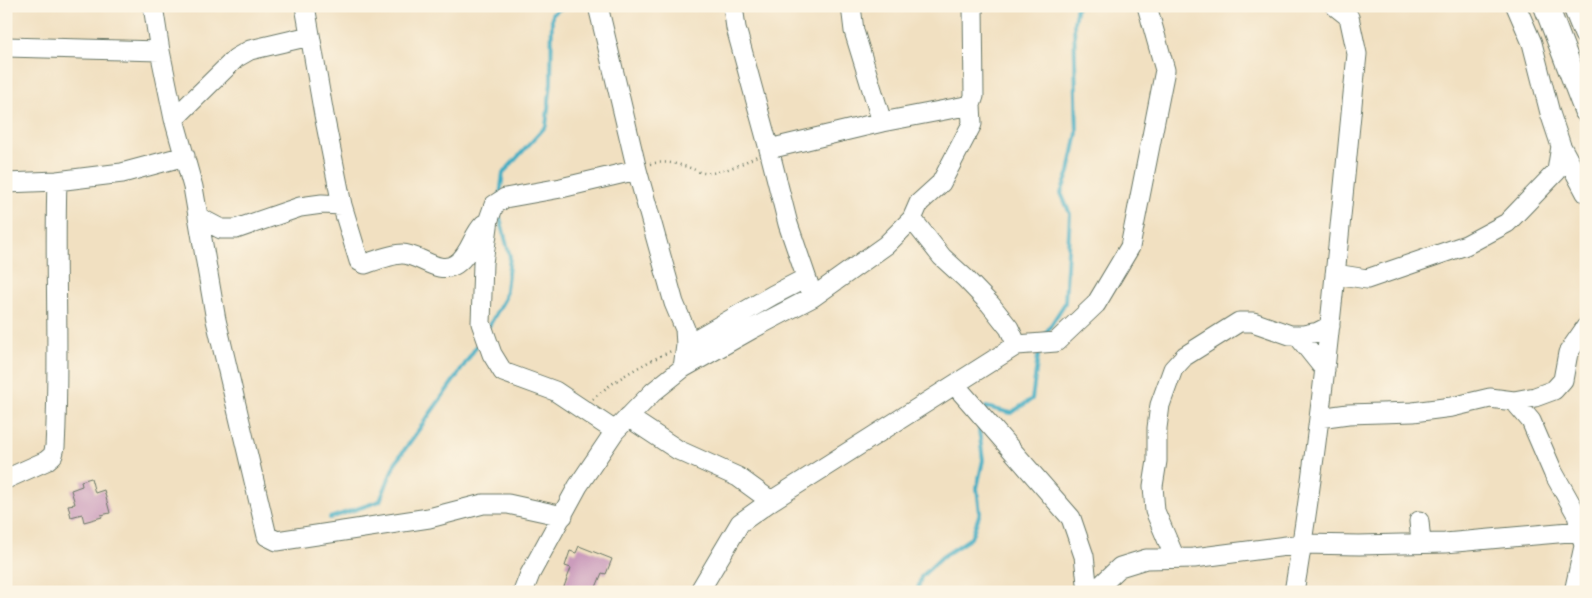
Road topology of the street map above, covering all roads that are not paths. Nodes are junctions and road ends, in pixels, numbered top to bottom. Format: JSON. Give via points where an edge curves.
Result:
{"nodes":[{"id":1,"x":153,"y":6,"type":"edge"},
{"id":2,"x":305,"y":6,"type":"edge"},
{"id":3,"x":598,"y":6,"type":"edge"},
{"id":4,"x":733,"y":6,"type":"edge"},
{"id":5,"x":851,"y":6,"type":"edge"},
{"id":6,"x":973,"y":6,"type":"edge"},
{"id":7,"x":1147,"y":6,"type":"edge"},
{"id":8,"x":1335,"y":6,"type":"edge"},
{"id":9,"x":1516,"y":6,"type":"edge"},
{"id":10,"x":1546,"y":6,"type":"edge"},
{"id":11,"x":1575,"y":6,"type":"edge"},
{"id":12,"x":1586,"y":33,"type":"edge"},
{"id":13,"x":310,"y":36,"type":"junction"},
{"id":14,"x":6,"y":47,"type":"edge"},
{"id":15,"x":160,"y":51,"type":"junction"},
{"id":16,"x":971,"y":105,"type":"junction"},
{"id":17,"x":1586,"y":110,"type":"edge"},
{"id":18,"x":174,"y":119,"type":"junction"},
{"id":19,"x":882,"y":122,"type":"junction"},
{"id":20,"x":769,"y":149,"type":"junction"},
{"id":21,"x":185,"y":156,"type":"junction"},
{"id":22,"x":637,"y":170,"type":"junction"},
{"id":23,"x":1566,"y":172,"type":"junction"},
{"id":24,"x":57,"y":181,"type":"junction"},
{"id":25,"x":6,"y":183,"type":"edge"},
{"id":26,"x":1586,"y":193,"type":"edge"},
{"id":27,"x":342,"y":205,"type":"junction"},
{"id":28,"x":198,"y":217,"type":"junction"},
{"id":29,"x":912,"y":219,"type":"junction"},
{"id":30,"x":489,"y":220,"type":"junction"},
{"id":31,"x":1336,"y":274,"type":"junction"},
{"id":32,"x":806,"y":278,"type":"junction"},
{"id":33,"x":813,"y":297,"type":"junction"},
{"id":34,"x":1330,"y":326,"type":"junction"},
{"id":35,"x":1586,"y":327,"type":"edge"},
{"id":36,"x":1297,"y":335,"type":"junction"},
{"id":37,"x":686,"y":345,"type":"junction"},
{"id":38,"x":1017,"y":345,"type":"junction"},
{"id":39,"x":684,"y":368,"type":"junction"},
{"id":40,"x":1325,"y":370,"type":"junction"},
{"id":41,"x":955,"y":385,"type":"junction"},
{"id":42,"x":1535,"y":397,"type":"junction"},
{"id":43,"x":1514,"y":401,"type":"junction"},
{"id":44,"x":628,"y":417,"type":"junction"},
{"id":45,"x":1319,"y":418,"type":"junction"},
{"id":46,"x":1531,"y":421,"type":"junction"},
{"id":47,"x":615,"y":431,"type":"junction"},
{"id":48,"x":6,"y":479,"type":"edge"},
{"id":49,"x":771,"y":502,"type":"junction"},
{"id":50,"x":563,"y":516,"type":"junction"},
{"id":51,"x":1419,"y":521,"type":"dead end"},
{"id":52,"x":1581,"y":531,"type":"junction"},
{"id":53,"x":1421,"y":543,"type":"junction"},
{"id":54,"x":1302,"y":544,"type":"junction"},
{"id":55,"x":1175,"y":558,"type":"junction"},
{"id":56,"x":524,"y":592,"type":"edge"},
{"id":57,"x":699,"y":592,"type":"edge"},
{"id":58,"x":1088,"y":592,"type":"edge"},
{"id":59,"x":1094,"y":592,"type":"edge"},
{"id":60,"x":1294,"y":592,"type":"edge"},
{"id":61,"x":1574,"y":592,"type":"edge"}],
"edges":[{"from":1,"to":15,"type":"street"},
{"from":2,"to":13,"type":"street"},
{"from":3,"to":22,"type":"street"},
{"from":4,"to":20,"type":"street"},
{"from":5,"to":19,"type":"street","via":[[854,31]]},
{"from":6,"to":16,"type":"street","via":[[974,96]]},
{"from":7,"to":38,"type":"street","via":[[1165,70],[1130,247],[1096,304],[1056,342]]},
{"from":8,"to":31,"type":"street","via":[[1350,17],[1357,54]]},
{"from":9,"to":23,"type":"street","via":[[1532,43]]},
{"from":10,"to":17,"type":"main road"},
{"from":11,"to":12,"type":"main road"},
{"from":13,"to":18,"type":"street","via":[[250,50],[236,58]]},
{"from":13,"to":27,"type":"street"},
{"from":14,"to":15,"type":"street"},
{"from":15,"to":18,"type":"street"},
{"from":16,"to":19,"type":"street"},
{"from":16,"to":29,"type":"street","via":[[972,124],[965,140],[941,183],[919,203]]},
{"from":18,"to":21,"type":"street"},
{"from":19,"to":20,"type":"street"},
{"from":20,"to":32,"type":"street"},
{"from":21,"to":24,"type":"street","via":[[122,173]]},
{"from":21,"to":28,"type":"street"},
{"from":22,"to":30,"type":"street","via":[[505,198],[494,205]]},
{"from":22,"to":37,"type":"street","via":[[674,303],[685,329]]},
{"from":23,"to":26,"type":"street"},
{"from":23,"to":31,"type":"street","via":[[1507,223],[1466,245],[1367,279]]},
{"from":24,"to":25,"type":"street"},
{"from":24,"to":48,"type":"street","via":[[55,446],[46,461]]},
{"from":27,"to":28,"type":"street","via":[[300,207],[236,229],[221,229]]},
{"from":27,"to":30,"type":"street","via":[[359,261],[365,264],[401,254],[444,268],[455,265],[469,252],[481,227]]},
{"from":28,"to":50,"type":"street","via":[[216,320],[267,536],[277,541],[429,518],[483,504],[508,504]]},
{"from":29,"to":33,"type":"street","via":[[886,245]]},
{"from":29,"to":38,"type":"street","via":[[942,257],[990,304],[1009,328]]},
{"from":30,"to":47,"type":"street","via":[[483,263],[481,323],[492,354],[503,372],[555,391]]},
{"from":31,"to":34,"type":"street"},
{"from":32,"to":33,"type":"street"},
{"from":32,"to":37,"type":"street"},
{"from":33,"to":39,"type":"street"},
{"from":34,"to":36,"type":"street","via":[[1318,332]]},
{"from":34,"to":40,"type":"street"},
{"from":35,"to":42,"type":"street","via":[[1568,353],[1562,380],[1554,390]]},
{"from":36,"to":40,"type":"street"},
{"from":36,"to":55,"type":"street","via":[[1253,322],[1239,322],[1185,356],[1173,369],[1160,405],[1158,461],[1153,486],[1155,511]]},
{"from":37,"to":39,"type":"street"},
{"from":38,"to":41,"type":"street"},
{"from":39,"to":44,"type":"street"},
{"from":40,"to":45,"type":"street"},
{"from":41,"to":49,"type":"street"},
{"from":41,"to":58,"type":"street","via":[[1071,518],[1084,556]]},
{"from":42,"to":43,"type":"street"},
{"from":42,"to":46,"type":"street","via":[[1530,407]]},
{"from":43,"to":45,"type":"street","via":[[1490,398],[1413,412]]},
{"from":43,"to":46,"type":"street"},
{"from":44,"to":47,"type":"street"},
{"from":44,"to":49,"type":"street","via":[[678,450],[738,478]]},
{"from":45,"to":54,"type":"street"},
{"from":46,"to":52,"type":"street","via":[[1577,516]]},
{"from":47,"to":50,"type":"street","via":[[578,486]]},
{"from":49,"to":57,"type":"street","via":[[740,523]]},
{"from":50,"to":56,"type":"street","via":[[530,574]]},
{"from":51,"to":53,"type":"street"},
{"from":52,"to":53,"type":"street"},
{"from":52,"to":61,"type":"street","via":[[1584,546]]},
{"from":53,"to":54,"type":"street"},
{"from":54,"to":55,"type":"street"},
{"from":54,"to":60,"type":"street"},
{"from":55,"to":59,"type":"street","via":[[1146,560],[1120,567]]}]}
